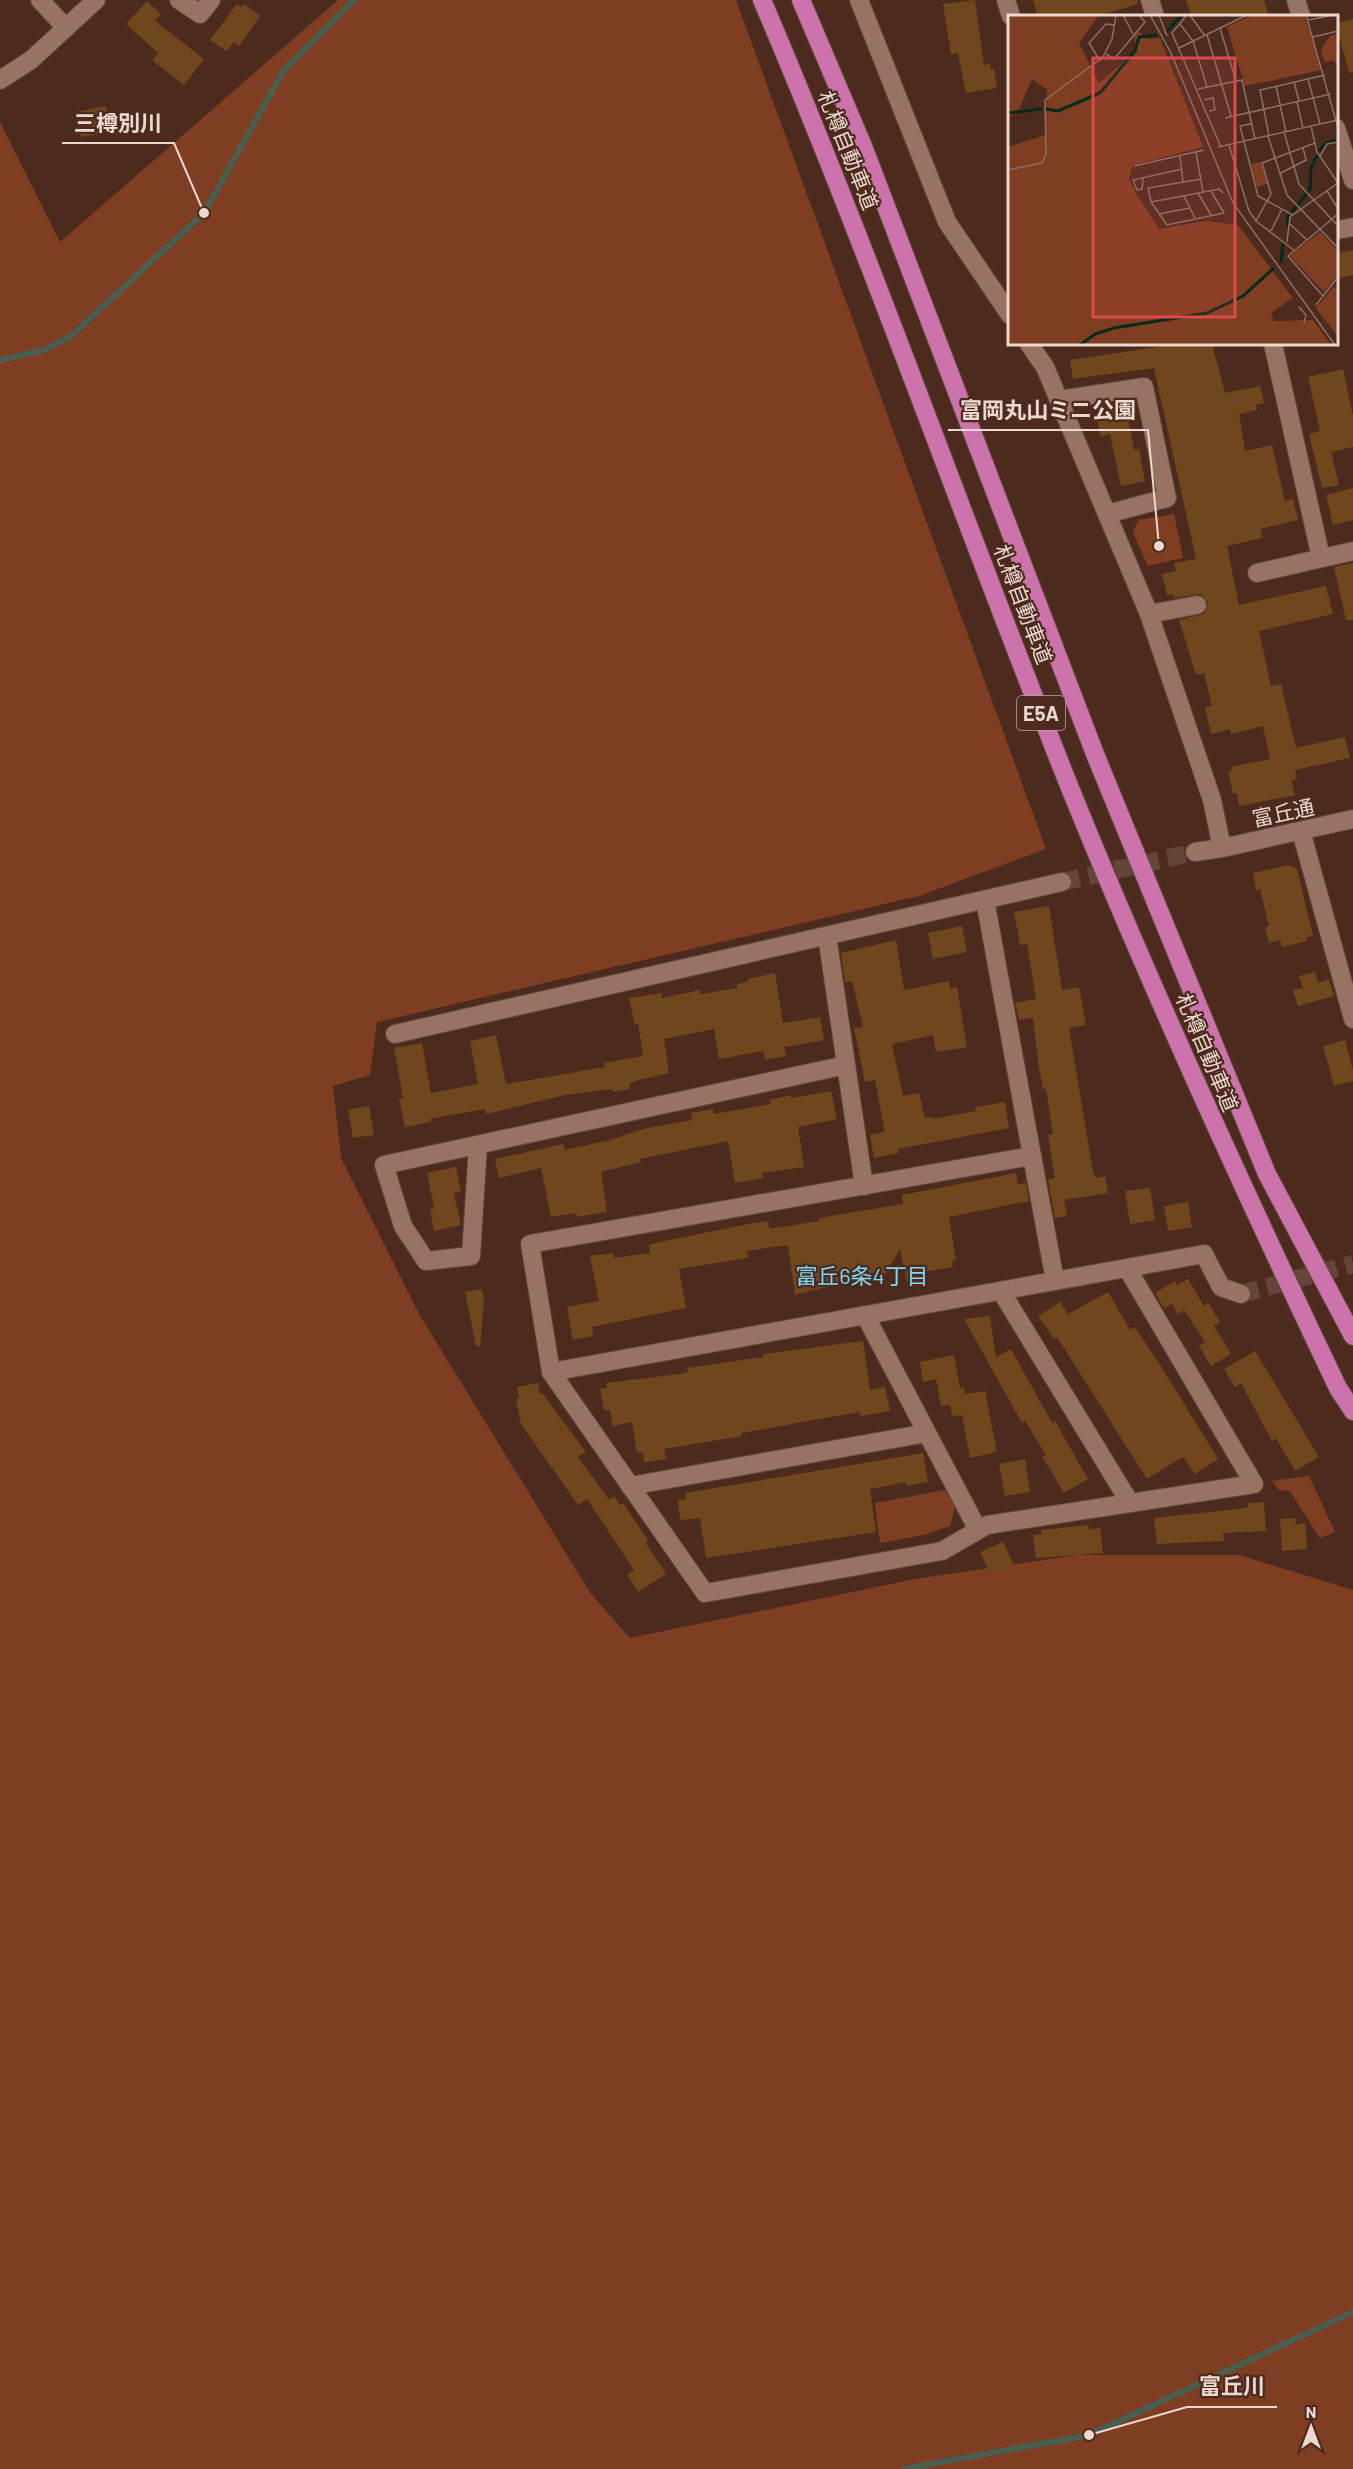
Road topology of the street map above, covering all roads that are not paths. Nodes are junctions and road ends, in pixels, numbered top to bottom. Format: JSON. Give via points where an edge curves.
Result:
{"nodes":[{"id":1,"x":40,"y":0,"type":"edge"},
{"id":2,"x":96,"y":0,"type":"edge"},
{"id":3,"x":179,"y":0,"type":"edge"},
{"id":4,"x":211,"y":0,"type":"edge"},
{"id":5,"x":762,"y":0,"type":"edge"},
{"id":6,"x":801,"y":0,"type":"edge"},
{"id":7,"x":859,"y":0,"type":"edge"},
{"id":8,"x":1006,"y":0,"type":"edge"},
{"id":9,"x":1150,"y":0,"type":"edge"},
{"id":10,"x":1296,"y":0,"type":"edge"},
{"id":11,"x":1011,"y":15,"type":"edge"},
{"id":12,"x":1155,"y":15,"type":"edge"},
{"id":13,"x":1301,"y":15,"type":"edge"},
{"id":14,"x":66,"y":28,"type":"junction"},
{"id":15,"x":0,"y":80,"type":"edge"},
{"id":16,"x":1338,"y":134,"type":"edge"},
{"id":17,"x":1353,"y":180,"type":"edge"},
{"id":18,"x":1353,"y":227,"type":"edge"},
{"id":19,"x":1338,"y":230,"type":"edge"},
{"id":20,"x":1004,"y":297,"type":"edge"},
{"id":21,"x":1030,"y":345,"type":"edge"},
{"id":22,"x":1273,"y":345,"type":"edge"},
{"id":23,"x":1059,"y":400,"type":"junction"},
{"id":24,"x":1107,"y":514,"type":"junction"},
{"id":25,"x":1353,"y":551,"type":"edge"},
{"id":26,"x":1322,"y":558,"type":"junction"},
{"id":27,"x":1257,"y":573,"type":"dead end"},
{"id":28,"x":1197,"y":605,"type":"dead end"},
{"id":29,"x":1149,"y":614,"type":"junction"},
{"id":30,"x":1353,"y":819,"type":"edge"},
{"id":31,"x":1301,"y":831,"type":"junction"},
{"id":32,"x":1222,"y":848,"type":"junction"},
{"id":33,"x":1195,"y":852,"type":"tunnel mouth"},
{"id":34,"x":1062,"y":882,"type":"tunnel mouth"},
{"id":35,"x":985,"y":900,"type":"junction"},
{"id":36,"x":826,"y":936,"type":"junction"},
{"id":37,"x":1353,"y":1019,"type":"edge"},
{"id":38,"x":394,"y":1034,"type":"dead end"},
{"id":39,"x":846,"y":1065,"type":"junction"},
{"id":40,"x":478,"y":1145,"type":"junction"},
{"id":41,"x":1032,"y":1156,"type":"junction"},
{"id":42,"x":864,"y":1186,"type":"junction"},
{"id":43,"x":1128,"y":1268,"type":"junction"},
{"id":44,"x":1054,"y":1281,"type":"junction"},
{"id":45,"x":1001,"y":1291,"type":"junction"},
{"id":46,"x":1241,"y":1294,"type":"dead end"},
{"id":47,"x":865,"y":1316,"type":"junction"},
{"id":48,"x":1353,"y":1336,"type":"edge"},
{"id":49,"x":551,"y":1372,"type":"junction"},
{"id":50,"x":1353,"y":1412,"type":"edge"},
{"id":51,"x":927,"y":1433,"type":"junction"},
{"id":52,"x":630,"y":1486,"type":"junction"},
{"id":53,"x":1130,"y":1503,"type":"junction"},
{"id":54,"x":978,"y":1530,"type":"junction"}],
"edges":[{"from":1,"to":14,"type":"street"},
{"from":2,"to":14,"type":"street"},
{"from":3,"to":4,"type":"street","via":[[200,14]]},
{"from":5,"to":50,"type":"highway","name":"札樽自動車道","number":"E5A","via":[[830,158],[1071,789],[1242,1188]]},
{"from":6,"to":48,"type":"highway","name":"札樽自動車道","number":"E5A","via":[[863,146],[1095,754],[1258,1152]]},
{"from":7,"to":20,"type":"street","via":[[947,222]]},
{"from":8,"to":11,"type":"street"},
{"from":9,"to":12,"type":"street"},
{"from":10,"to":13,"type":"street"},
{"from":14,"to":15,"type":"street","via":[[31,60]]},
{"from":16,"to":17,"type":"street"},
{"from":18,"to":19,"type":"street"},
{"from":21,"to":23,"type":"street","via":[[1045,367]]},
{"from":22,"to":26,"type":"street"},
{"from":23,"to":24,"type":"street"},
{"from":23,"to":24,"type":"street","via":[[1144,387],[1167,498]]},
{"from":24,"to":29,"type":"street"},
{"from":25,"to":26,"type":"street"},
{"from":26,"to":27,"type":"street"},
{"from":28,"to":29,"type":"street"},
{"from":29,"to":32,"type":"street","via":[[1212,800]]},
{"from":30,"to":31,"type":"street","name":"富丘通"},
{"from":31,"to":32,"type":"street","name":"富丘通"},
{"from":31,"to":37,"type":"street"},
{"from":32,"to":33,"type":"street","name":"富丘通"},
{"from":34,"to":35,"type":"street"},
{"from":35,"to":36,"type":"street"},
{"from":35,"to":41,"type":"street"},
{"from":36,"to":38,"type":"street"},
{"from":36,"to":39,"type":"street"},
{"from":39,"to":40,"type":"street"},
{"from":39,"to":42,"type":"street"},
{"from":40,"to":40,"type":"street","via":[[384,1165],[403,1226],[426,1261],[471,1256]]},
{"from":41,"to":42,"type":"street"},
{"from":41,"to":44,"type":"street"},
{"from":42,"to":49,"type":"street","via":[[530,1244]]},
{"from":43,"to":44,"type":"street"},
{"from":43,"to":46,"type":"street","via":[[1203,1254],[1221,1287]]},
{"from":43,"to":53,"type":"street","via":[[1254,1484]]},
{"from":44,"to":45,"type":"street"},
{"from":45,"to":47,"type":"street"},
{"from":45,"to":53,"type":"street"},
{"from":47,"to":49,"type":"street"},
{"from":47,"to":51,"type":"street"},
{"from":49,"to":52,"type":"street"},
{"from":51,"to":52,"type":"street"},
{"from":51,"to":54,"type":"street"},
{"from":52,"to":54,"type":"street","via":[[705,1593],[942,1551]]},
{"from":53,"to":54,"type":"street","via":[[987,1525]]}]}
